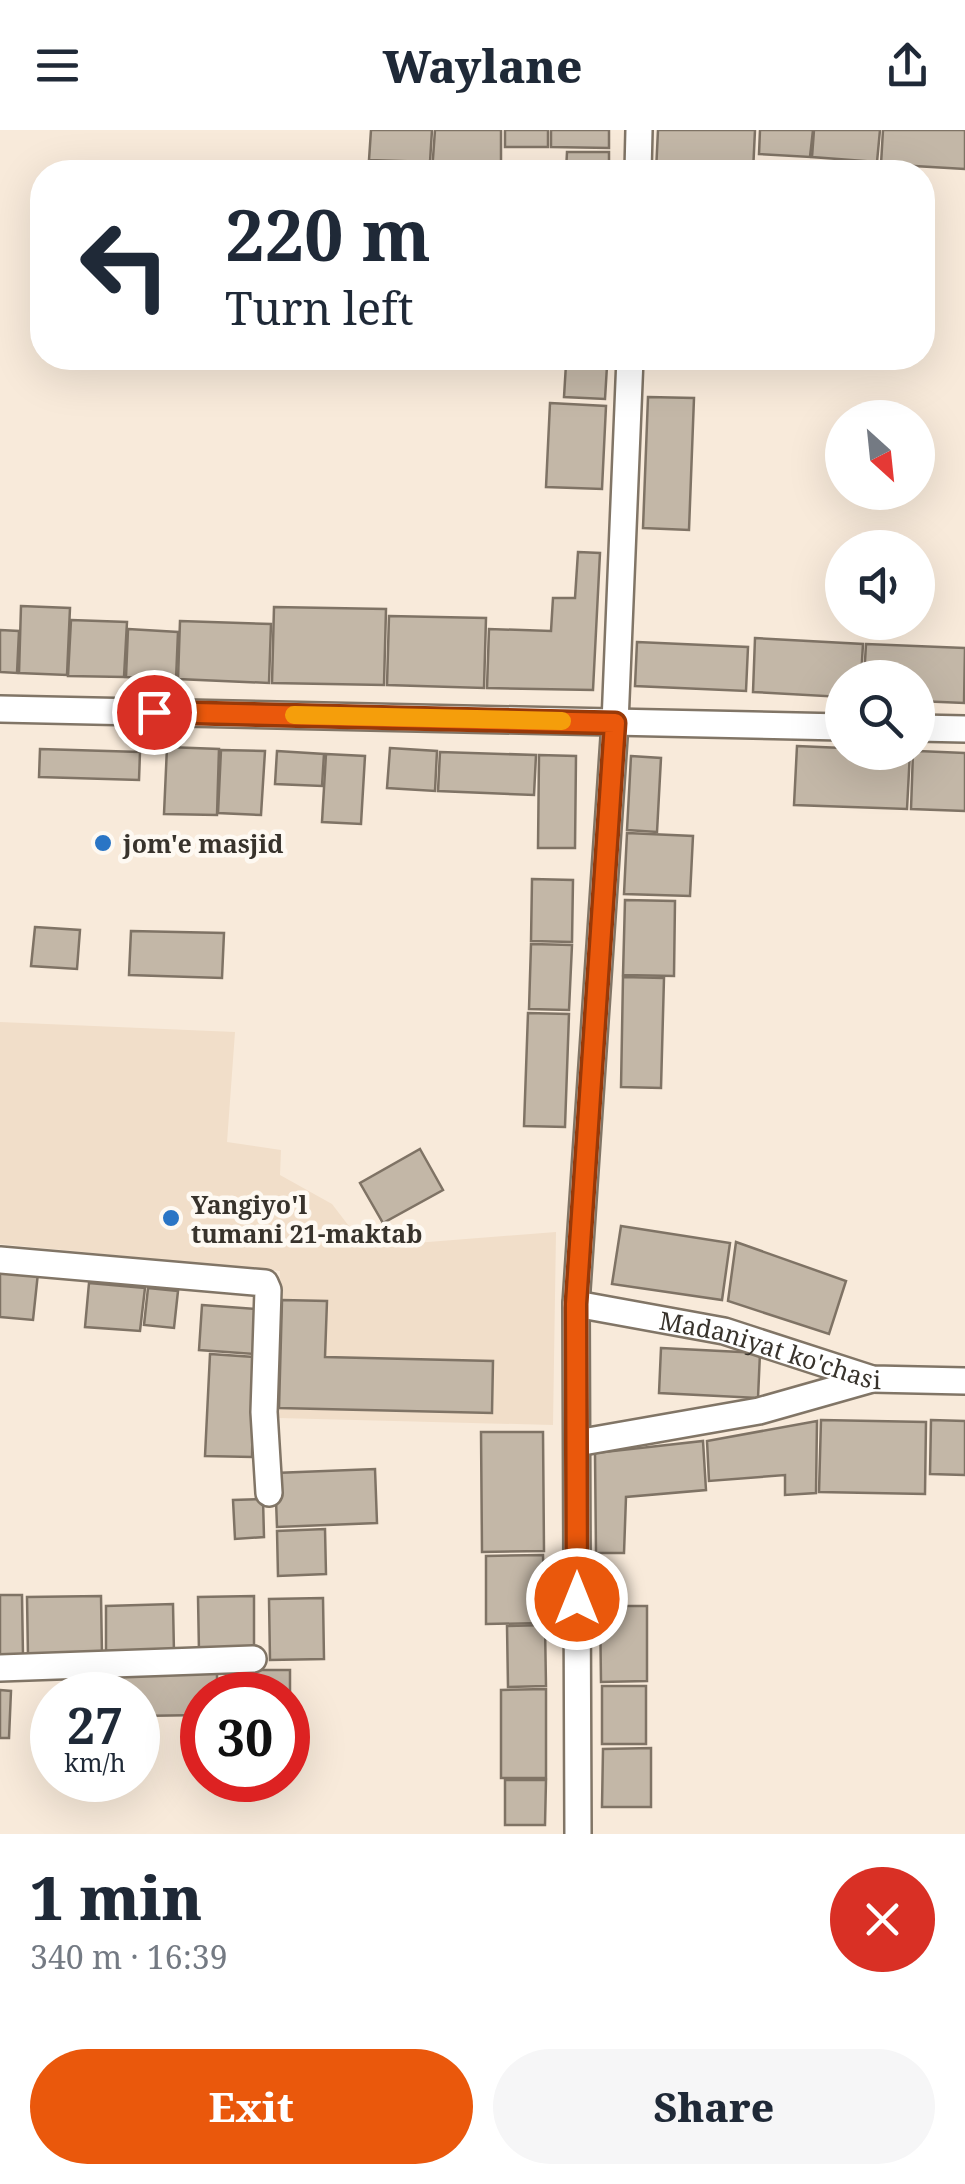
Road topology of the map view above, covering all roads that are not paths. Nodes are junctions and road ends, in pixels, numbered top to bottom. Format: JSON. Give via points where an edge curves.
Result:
{"nodes":[{"id":1,"x":639,"y":130,"type":"edge"},
{"id":2,"x":638,"y":160,"type":"edge"},
{"id":3,"x":630,"y":370,"type":"edge"},
{"id":4,"x":0,"y":708,"type":"edge"},
{"id":5,"x":615,"y":723,"type":"junction"},
{"id":6,"x":825,"y":727,"type":"edge"},
{"id":7,"x":935,"y":728,"type":"edge"},
{"id":8,"x":965,"y":729,"type":"edge"},
{"id":9,"x":0,"y":1260,"type":"edge"},
{"id":10,"x":576,"y":1304,"type":"junction"},
{"id":11,"x":872,"y":1379,"type":"junction"},
{"id":12,"x":965,"y":1381,"type":"edge"},
{"id":13,"x":576,"y":1443,"type":"junction"},
{"id":14,"x":268,"y":1494,"type":"dead end"},
{"id":15,"x":252,"y":1658,"type":"dead end"},
{"id":16,"x":0,"y":1668,"type":"edge"},
{"id":17,"x":578,"y":1834,"type":"edge"}],
"edges":[{"from":1,"to":2,"type":"street"},
{"from":3,"to":5,"type":"street"},
{"from":4,"to":5,"type":"street"},
{"from":5,"to":6,"type":"street"},
{"from":5,"to":10,"type":"street"},
{"from":7,"to":8,"type":"street"},
{"from":9,"to":14,"type":"street","via":[[265,1283]]},
{"from":10,"to":11,"type":"street","name":"Madaniyat ko'chasi","via":[[724,1331]]},
{"from":10,"to":13,"type":"street"},
{"from":11,"to":12,"type":"street","name":"Madaniyat ko'chasi"},
{"from":11,"to":13,"type":"street","via":[[759,1411]]},
{"from":13,"to":17,"type":"street"},
{"from":15,"to":16,"type":"street"}]}
